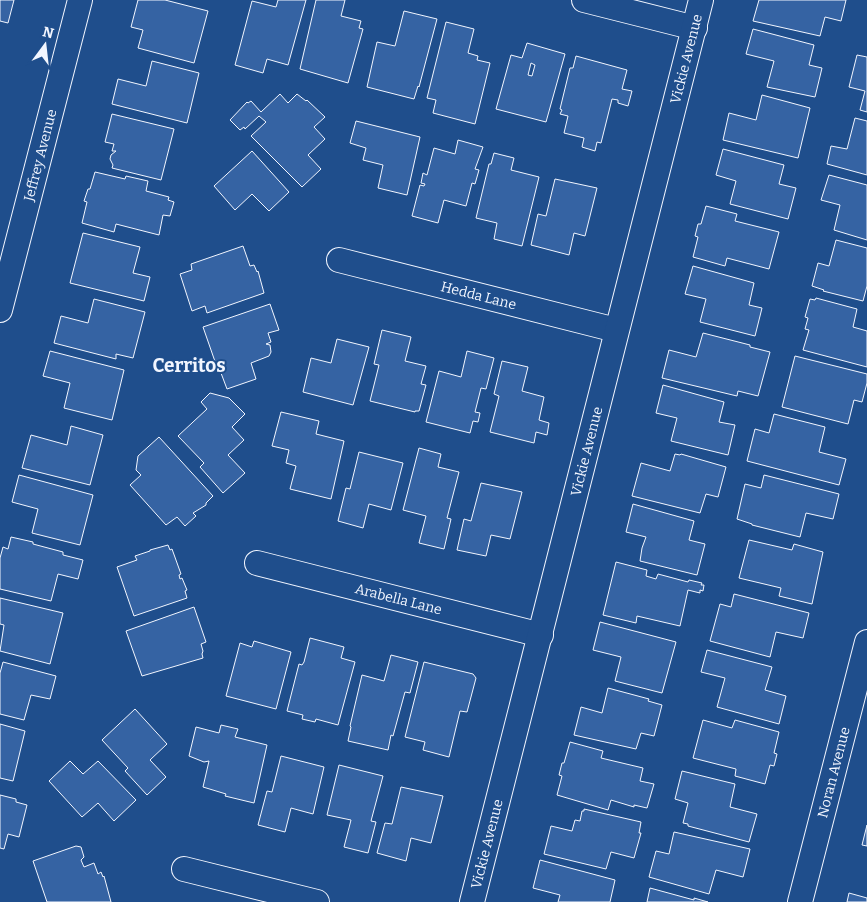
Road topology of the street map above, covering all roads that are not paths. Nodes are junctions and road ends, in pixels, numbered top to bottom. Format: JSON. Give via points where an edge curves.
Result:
{"nodes":[{"id":1,"x":80,"y":0,"type":"edge"},
{"id":2,"x":584,"y":0,"type":"edge"},
{"id":3,"x":701,"y":0,"type":"edge"},
{"id":4,"x":695,"y":28,"type":"junction"},
{"id":5,"x":340,"y":260,"type":"dead end"},
{"id":6,"x":0,"y":310,"type":"edge"},
{"id":7,"x":616,"y":330,"type":"junction"},
{"id":8,"x":257,"y":563,"type":"dead end"},
{"id":9,"x":541,"y":635,"type":"junction"},
{"id":10,"x":867,"y":642,"type":"edge"},
{"id":11,"x":859,"y":709,"type":"edge"},
{"id":12,"x":184,"y":869,"type":"dead end"},
{"id":13,"x":317,"y":902,"type":"edge"},
{"id":14,"x":472,"y":902,"type":"edge"},
{"id":15,"x":800,"y":902,"type":"edge"}],
"edges":[{"from":1,"to":6,"type":"street","name":"Jeffrey Avenue"},
{"from":2,"to":4,"type":"street"},
{"from":3,"to":4,"type":"street","name":"Vickie Avenue"},
{"from":4,"to":7,"type":"street","name":"Vickie Avenue"},
{"from":5,"to":7,"type":"street","name":"Hedda Lane"},
{"from":7,"to":9,"type":"street","name":"Vickie Avenue"},
{"from":8,"to":9,"type":"street","name":"Arabella Lane"},
{"from":9,"to":14,"type":"street","name":"Vickie Avenue"},
{"from":10,"to":11,"type":"street","name":"Noran Avenue"},
{"from":11,"to":15,"type":"street","name":"Noran Avenue"},
{"from":12,"to":13,"type":"street"}]}
